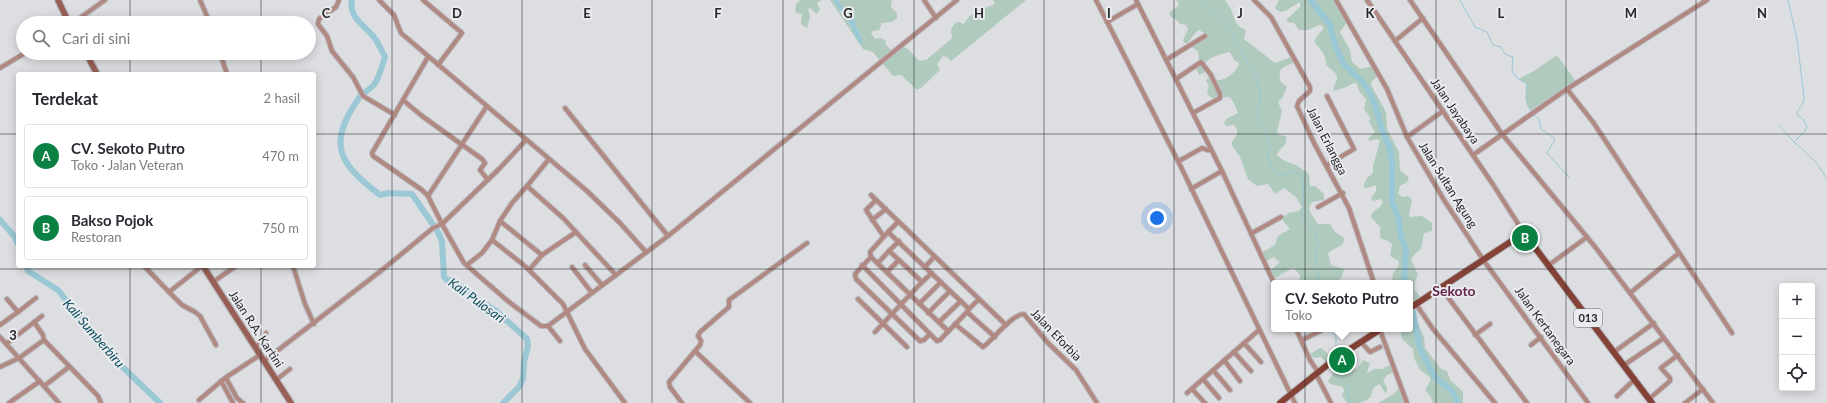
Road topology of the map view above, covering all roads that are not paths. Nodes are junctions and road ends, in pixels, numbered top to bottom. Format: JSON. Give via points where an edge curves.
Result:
{"nodes":[{"id":1,"x":58,"y":0,"type":"edge"},
{"id":2,"x":105,"y":0,"type":"edge"},
{"id":3,"x":200,"y":0,"type":"edge"},
{"id":4,"x":339,"y":0,"type":"edge"},
{"id":5,"x":379,"y":0,"type":"edge"},
{"id":6,"x":423,"y":0,"type":"edge"},
{"id":7,"x":924,"y":0,"type":"edge"},
{"id":8,"x":957,"y":0,"type":"edge"},
{"id":9,"x":1096,"y":0,"type":"edge"},
{"id":10,"x":1254,"y":0,"type":"edge"},
{"id":11,"x":1336,"y":0,"type":"edge"},
{"id":12,"x":1367,"y":0,"type":"edge"},
{"id":13,"x":1410,"y":0,"type":"edge"},
{"id":14,"x":1707,"y":0,"type":"edge"},
{"id":15,"x":1137,"y":2,"type":"edge"},
{"id":16,"x":66,"y":16,"type":"edge"},
{"id":17,"x":83,"y":16,"type":"edge"},
{"id":18,"x":207,"y":16,"type":"edge"},
{"id":19,"x":936,"y":18,"type":"junction"},
{"id":20,"x":1423,"y":18,"type":"junction"},
{"id":21,"x":1107,"y":22,"type":"junction"},
{"id":22,"x":1204,"y":36,"type":"dead end"},
{"id":23,"x":1395,"y":41,"type":"junction"},
{"id":24,"x":428,"y":56,"type":"junction"},
{"id":25,"x":16,"y":58,"type":"edge"},
{"id":26,"x":90,"y":60,"type":"edge"},
{"id":27,"x":222,"y":60,"type":"edge"},
{"id":28,"x":1166,"y":60,"type":"junction"},
{"id":29,"x":438,"y":65,"type":"junction"},
{"id":30,"x":0,"y":68,"type":"edge"},
{"id":31,"x":96,"y":72,"type":"edge"},
{"id":32,"x":226,"y":72,"type":"edge"},
{"id":33,"x":1176,"y":79,"type":"junction"},
{"id":34,"x":1567,"y":89,"type":"junction"},
{"id":35,"x":1327,"y":96,"type":"dead end"},
{"id":36,"x":403,"y":100,"type":"junction"},
{"id":37,"x":487,"y":106,"type":"junction"},
{"id":38,"x":565,"y":108,"type":"dead end"},
{"id":39,"x":1443,"y":111,"type":"junction"},
{"id":40,"x":1193,"y":113,"type":"junction"},
{"id":41,"x":395,"y":115,"type":"junction"},
{"id":42,"x":1502,"y":134,"type":"junction"},
{"id":43,"x":1407,"y":137,"type":"junction"},
{"id":44,"x":526,"y":140,"type":"junction"},
{"id":45,"x":462,"y":145,"type":"junction"},
{"id":46,"x":1210,"y":150,"type":"junction"},
{"id":47,"x":1473,"y":155,"type":"junction"},
{"id":48,"x":549,"y":159,"type":"junction"},
{"id":49,"x":1178,"y":161,"type":"junction"},
{"id":50,"x":1327,"y":165,"type":"junction"},
{"id":51,"x":1222,"y":171,"type":"junction"},
{"id":52,"x":488,"y":180,"type":"junction"},
{"id":53,"x":527,"y":186,"type":"junction"},
{"id":54,"x":1191,"y":189,"type":"junction"},
{"id":55,"x":1342,"y":193,"type":"junction"},
{"id":56,"x":871,"y":195,"type":"dead end"},
{"id":57,"x":428,"y":196,"type":"junction"},
{"id":58,"x":876,"y":200,"type":"junction"},
{"id":59,"x":1318,"y":207,"type":"dead end"},
{"id":60,"x":886,"y":209,"type":"junction"},
{"id":61,"x":1281,"y":217,"type":"dead end"},
{"id":62,"x":872,"y":220,"type":"junction"},
{"id":63,"x":500,"y":221,"type":"junction"},
{"id":64,"x":898,"y":222,"type":"junction"},
{"id":65,"x":442,"y":224,"type":"junction"},
{"id":66,"x":576,"y":232,"type":"junction"},
{"id":67,"x":888,"y":232,"type":"junction"},
{"id":68,"x":1252,"y":233,"type":"junction"},
{"id":69,"x":1524,"y":233,"type":"junction"},
{"id":70,"x":668,"y":236,"type":"junction"},
{"id":71,"x":884,"y":237,"type":"junction"},
{"id":72,"x":1587,"y":237,"type":"junction"},
{"id":73,"x":492,"y":240,"type":"junction"},
{"id":74,"x":899,"y":241,"type":"junction"},
{"id":75,"x":807,"y":242,"type":"dead end"},
{"id":76,"x":889,"y":251,"type":"junction"},
{"id":77,"x":646,"y":252,"type":"junction"},
{"id":78,"x":1679,"y":253,"type":"junction"},
{"id":79,"x":542,"y":255,"type":"junction"},
{"id":80,"x":871,"y":257,"type":"junction"},
{"id":81,"x":934,"y":257,"type":"junction"},
{"id":82,"x":898,"y":260,"type":"junction"},
{"id":83,"x":1484,"y":261,"type":"junction"},
{"id":84,"x":878,"y":263,"type":"junction"},
{"id":85,"x":467,"y":265,"type":"junction"},
{"id":86,"x":585,"y":265,"type":"dead end"},
{"id":87,"x":862,"y":265,"type":"junction"},
{"id":88,"x":1549,"y":265,"type":"junction"},
{"id":89,"x":572,"y":267,"type":"dead end"},
{"id":90,"x":925,"y":267,"type":"junction"},
{"id":91,"x":146,"y":268,"type":"edge"},
{"id":92,"x":199,"y":268,"type":"edge"},
{"id":93,"x":203,"y":268,"type":"edge"},
{"id":94,"x":233,"y":268,"type":"edge"},
{"id":95,"x":294,"y":268,"type":"edge"},
{"id":96,"x":529,"y":270,"type":"junction"},
{"id":97,"x":887,"y":272,"type":"junction"},
{"id":98,"x":932,"y":273,"type":"junction"},
{"id":99,"x":616,"y":275,"type":"junction"},
{"id":100,"x":1273,"y":280,"type":"edge"},
{"id":101,"x":1373,"y":280,"type":"edge"},
{"id":102,"x":213,"y":282,"type":"junction"},
{"id":103,"x":922,"y":282,"type":"junction"},
{"id":104,"x":941,"y":282,"type":"junction"},
{"id":105,"x":602,"y":285,"type":"junction"},
{"id":106,"x":1441,"y":288,"type":"junction"},
{"id":107,"x":950,"y":291,"type":"junction"},
{"id":108,"x":169,"y":292,"type":"junction"},
{"id":109,"x":592,"y":293,"type":"junction"},
{"id":110,"x":1630,"y":293,"type":"junction"},
{"id":111,"x":910,"y":296,"type":"junction"},
{"id":112,"x":36,"y":298,"type":"dead end"},
{"id":113,"x":7,"y":299,"type":"dead end"},
{"id":114,"x":858,"y":300,"type":"dead end"},
{"id":115,"x":978,"y":300,"type":"junction"},
{"id":116,"x":961,"y":301,"type":"junction"},
{"id":117,"x":919,"y":304,"type":"junction"},
{"id":118,"x":901,"y":305,"type":"junction"},
{"id":119,"x":1413,"y":306,"type":"edge"},
{"id":120,"x":1413,"y":308,"type":"edge"},
{"id":121,"x":567,"y":311,"type":"junction"},
{"id":122,"x":968,"y":311,"type":"junction"},
{"id":123,"x":18,"y":312,"type":"junction"},
{"id":124,"x":928,"y":313,"type":"junction"},
{"id":125,"x":892,"y":314,"type":"junction"},
{"id":126,"x":42,"y":316,"type":"dead end"},
{"id":127,"x":34,"y":322,"type":"junction"},
{"id":128,"x":939,"y":322,"type":"junction"},
{"id":129,"x":1654,"y":323,"type":"junction"},
{"id":130,"x":314,"y":324,"type":"junction"},
{"id":131,"x":883,"y":324,"type":"junction"},
{"id":132,"x":955,"y":324,"type":"junction"},
{"id":133,"x":1490,"y":324,"type":"dead end"},
{"id":134,"x":0,"y":325,"type":"edge"},
{"id":135,"x":1006,"y":325,"type":"junction"},
{"id":136,"x":548,"y":326,"type":"junction"},
{"id":137,"x":1259,"y":330,"type":"junction"},
{"id":138,"x":948,"y":331,"type":"junction"},
{"id":139,"x":875,"y":332,"type":"dead end"},
{"id":140,"x":1298,"y":332,"type":"edge"},
{"id":141,"x":1318,"y":332,"type":"edge"},
{"id":142,"x":1376,"y":332,"type":"edge"},
{"id":143,"x":1381,"y":332,"type":"edge"},
{"id":144,"x":266,"y":333,"type":"dead end"},
{"id":145,"x":1732,"y":333,"type":"dead end"},
{"id":146,"x":930,"y":334,"type":"junction"},
{"id":147,"x":1475,"y":335,"type":"junction"},
{"id":148,"x":1541,"y":336,"type":"junction"},
{"id":149,"x":0,"y":337,"type":"edge"},
{"id":150,"x":994,"y":337,"type":"junction"},
{"id":151,"x":1664,"y":338,"type":"junction"},
{"id":152,"x":44,"y":340,"type":"junction"},
{"id":153,"x":1302,"y":340,"type":"junction"},
{"id":154,"x":560,"y":341,"type":"dead end"},
{"id":155,"x":1361,"y":342,"type":"junction"},
{"id":156,"x":1244,"y":343,"type":"junction"},
{"id":157,"x":6,"y":344,"type":"junction"},
{"id":158,"x":216,"y":345,"type":"dead end"},
{"id":159,"x":1531,"y":345,"type":"dead end"},
{"id":160,"x":907,"y":346,"type":"dead end"},
{"id":161,"x":255,"y":347,"type":"junction"},
{"id":162,"x":1380,"y":347,"type":"dead end"},
{"id":163,"x":696,"y":352,"type":"junction"},
{"id":164,"x":1234,"y":352,"type":"junction"},
{"id":165,"x":1614,"y":352,"type":"junction"},
{"id":166,"x":260,"y":355,"type":"junction"},
{"id":167,"x":1678,"y":355,"type":"junction"},
{"id":168,"x":19,"y":358,"type":"junction"},
{"id":169,"x":1224,"y":360,"type":"junction"},
{"id":170,"x":264,"y":361,"type":"junction"},
{"id":171,"x":1261,"y":362,"type":"dead end"},
{"id":172,"x":1624,"y":365,"type":"junction"},
{"id":173,"x":0,"y":367,"type":"edge"},
{"id":174,"x":69,"y":367,"type":"junction"},
{"id":175,"x":290,"y":370,"type":"dead end"},
{"id":176,"x":1213,"y":370,"type":"junction"},
{"id":177,"x":1251,"y":371,"type":"dead end"},
{"id":178,"x":1317,"y":373,"type":"junction"},
{"id":179,"x":224,"y":379,"type":"junction"},
{"id":180,"x":1203,"y":379,"type":"junction"},
{"id":181,"x":276,"y":380,"type":"junction"},
{"id":182,"x":1634,"y":380,"type":"junction"},
{"id":183,"x":1240,"y":381,"type":"dead end"},
{"id":184,"x":40,"y":382,"type":"junction"},
{"id":185,"x":44,"y":386,"type":"junction"},
{"id":186,"x":1192,"y":389,"type":"junction"},
{"id":187,"x":1703,"y":389,"type":"junction"},
{"id":188,"x":1230,"y":390,"type":"dead end"},
{"id":189,"x":1187,"y":393,"type":"dead end"},
{"id":190,"x":1290,"y":394,"type":"junction"},
{"id":191,"x":1616,"y":396,"type":"dead end"},
{"id":192,"x":1219,"y":398,"type":"dead end"},
{"id":193,"x":199,"y":400,"type":"dead end"},
{"id":194,"x":19,"y":401,"type":"edge"},
{"id":195,"x":1650,"y":401,"type":"edge"},
{"id":196,"x":9,"y":403,"type":"edge"},
{"id":197,"x":59,"y":403,"type":"edge"},
{"id":198,"x":101,"y":403,"type":"edge"},
{"id":199,"x":233,"y":403,"type":"edge"},
{"id":200,"x":243,"y":403,"type":"edge"},
{"id":201,"x":291,"y":403,"type":"edge"},
{"id":202,"x":625,"y":403,"type":"edge"},
{"id":203,"x":682,"y":403,"type":"edge"},
{"id":204,"x":750,"y":403,"type":"edge"},
{"id":205,"x":1097,"y":403,"type":"edge"},
{"id":206,"x":1205,"y":403,"type":"edge"},
{"id":207,"x":1280,"y":403,"type":"edge"},
{"id":208,"x":1295,"y":403,"type":"edge"},
{"id":209,"x":1331,"y":403,"type":"edge"},
{"id":210,"x":1406,"y":403,"type":"edge"},
{"id":211,"x":1495,"y":403,"type":"edge"},
{"id":212,"x":1527,"y":403,"type":"edge"},
{"id":213,"x":1588,"y":403,"type":"edge"},
{"id":214,"x":1685,"y":403,"type":"edge"},
{"id":215,"x":1713,"y":403,"type":"edge"}],
"edges":[{"from":1,"to":16,"type":"main road"},
{"from":2,"to":17,"type":"street"},
{"from":3,"to":18,"type":"street"},
{"from":4,"to":41,"type":"street","via":[[336,7],[319,19],[318,24],[327,36],[332,51],[353,77],[362,95]]},
{"from":5,"to":24,"type":"street","via":[[394,15],[401,33]]},
{"from":6,"to":29,"type":"street","via":[[462,33]]},
{"from":7,"to":19,"type":"street"},
{"from":8,"to":19,"type":"street"},
{"from":9,"to":21,"type":"street"},
{"from":10,"to":50,"type":"street","name":"Jalan Erlangga","via":[[1271,17],[1310,87],[1310,91],[1297,106]]},
{"from":11,"to":43,"type":"street","via":[[1387,89]]},
{"from":12,"to":23,"type":"street","name":"Jalan Jayabaya"},
{"from":13,"to":20,"type":"street"},
{"from":14,"to":34,"type":"street"},
{"from":15,"to":21,"type":"street"},
{"from":15,"to":28,"type":"street"},
{"from":19,"to":70,"type":"street"},
{"from":20,"to":23,"type":"street"},
{"from":20,"to":42,"type":"street"},
{"from":21,"to":49,"type":"street"},
{"from":22,"to":28,"type":"street"},
{"from":23,"to":39,"type":"street","name":"Jalan Jayabaya"},
{"from":24,"to":29,"type":"street"},
{"from":24,"to":36,"type":"street"},
{"from":25,"to":30,"type":"street"},
{"from":26,"to":31,"type":"main road"},
{"from":27,"to":32,"type":"street"},
{"from":28,"to":33,"type":"street"},
{"from":29,"to":37,"type":"street"},
{"from":33,"to":40,"type":"street"},
{"from":33,"to":40,"type":"street","via":[[1201,62],[1211,75],[1220,98]]},
{"from":34,"to":42,"type":"street"},
{"from":34,"to":78,"type":"street","via":[[1592,122]]},
{"from":35,"to":50,"type":"street","via":[[1354,149]]},
{"from":36,"to":41,"type":"street"},
{"from":36,"to":45,"type":"street"},
{"from":37,"to":44,"type":"street"},
{"from":37,"to":45,"type":"street"},
{"from":38,"to":70,"type":"street"},
{"from":39,"to":43,"type":"street","name":"Jalan Sultan Agung"},
{"from":39,"to":47,"type":"street","name":"Jalan Jayabaya"},
{"from":40,"to":46,"type":"street"},
{"from":41,"to":57,"type":"street","via":[[372,154]]},
{"from":42,"to":47,"type":"street"},
{"from":42,"to":72,"type":"street"},
{"from":43,"to":83,"type":"street","name":"Jalan Sultan Agung"},
{"from":44,"to":48,"type":"street"},
{"from":44,"to":52,"type":"street"},
{"from":45,"to":52,"type":"street","via":[[484,161],[480,170]]},
{"from":45,"to":57,"type":"street"},
{"from":46,"to":49,"type":"street","via":[[1202,148]]},
{"from":46,"to":51,"type":"street"},
{"from":47,"to":69,"type":"street","name":"Jalan Jayabaya"},
{"from":48,"to":53,"type":"street"},
{"from":48,"to":77,"type":"street","via":[[620,222]]},
{"from":49,"to":54,"type":"street"},
{"from":50,"to":55,"type":"street","name":"Jalan Erlangga"},
{"from":51,"to":54,"type":"street"},
{"from":51,"to":68,"type":"street"},
{"from":52,"to":65,"type":"street"},
{"from":53,"to":63,"type":"street"},
{"from":53,"to":66,"type":"street"},
{"from":54,"to":137,"type":"street"},
{"from":55,"to":59,"type":"street"},
{"from":55,"to":101,"type":"street","name":"Jalan Erlangga","via":[[1355,222]]},
{"from":56,"to":58,"type":"street"},
{"from":57,"to":65,"type":"street"},
{"from":58,"to":60,"type":"street"},
{"from":58,"to":62,"type":"street","via":[[866,209]]},
{"from":60,"to":62,"type":"street"},
{"from":60,"to":64,"type":"street"},
{"from":61,"to":68,"type":"street"},
{"from":62,"to":71,"type":"street"},
{"from":63,"to":73,"type":"street"},
{"from":63,"to":79,"type":"street"},
{"from":64,"to":67,"type":"street"},
{"from":64,"to":81,"type":"street"},
{"from":65,"to":85,"type":"street"},
{"from":65,"to":130,"type":"street"},
{"from":66,"to":79,"type":"street"},
{"from":66,"to":99,"type":"street"},
{"from":67,"to":71,"type":"street"},
{"from":67,"to":74,"type":"street"},
{"from":68,"to":100,"type":"street"},
{"from":69,"to":83,"type":"main road"},
{"from":69,"to":88,"type":"main road","number":"013"},
{"from":70,"to":77,"type":"street"},
{"from":71,"to":80,"type":"street","via":[[870,252]]},
{"from":72,"to":88,"type":"street"},
{"from":72,"to":110,"type":"street"},
{"from":73,"to":85,"type":"street","via":[[482,253]]},
{"from":73,"to":96,"type":"street"},
{"from":74,"to":76,"type":"street"},
{"from":74,"to":90,"type":"street"},
{"from":75,"to":163,"type":"street","via":[[729,300],[728,307],[698,334],[701,343]]},
{"from":76,"to":82,"type":"street"},
{"from":76,"to":84,"type":"street"},
{"from":77,"to":99,"type":"street"},
{"from":78,"to":110,"type":"street"},
{"from":78,"to":145,"type":"street"},
{"from":79,"to":96,"type":"street"},
{"from":80,"to":84,"type":"street"},
{"from":80,"to":87,"type":"street"},
{"from":81,"to":90,"type":"street"},
{"from":81,"to":115,"type":"street"},
{"from":82,"to":97,"type":"street"},
{"from":82,"to":103,"type":"street"},
{"from":83,"to":106,"type":"main road"},
{"from":83,"to":148,"type":"street","name":"Jalan Kertanegara"},
{"from":84,"to":97,"type":"street"},
{"from":85,"to":136,"type":"street","via":[[538,324]]},
{"from":86,"to":105,"type":"street"},
{"from":87,"to":118,"type":"street"},
{"from":87,"to":125,"type":"street","via":[[855,274],[856,279]]},
{"from":88,"to":165,"type":"main road","number":"013"},
{"from":89,"to":109,"type":"street"},
{"from":90,"to":98,"type":"street"},
{"from":91,"to":108,"type":"street"},
{"from":92,"to":108,"type":"street"},
{"from":93,"to":102,"type":"main road","name":"Jalan R.A. Kartini"},
{"from":94,"to":102,"type":"street"},
{"from":95,"to":130,"type":"street"},
{"from":96,"to":121,"type":"street"},
{"from":97,"to":111,"type":"street"},
{"from":98,"to":103,"type":"street"},
{"from":98,"to":104,"type":"street"},
{"from":99,"to":105,"type":"street"},
{"from":102,"to":161,"type":"main road","name":"Jalan R.A. Kartini"},
{"from":103,"to":111,"type":"street"},
{"from":104,"to":107,"type":"street"},
{"from":104,"to":117,"type":"street"},
{"from":105,"to":109,"type":"street"},
{"from":106,"to":119,"type":"main road"},
{"from":106,"to":147,"type":"street"},
{"from":107,"to":116,"type":"street"},
{"from":107,"to":124,"type":"street"},
{"from":108,"to":158,"type":"street","via":[[182,305],[200,316]]},
{"from":109,"to":121,"type":"street"},
{"from":110,"to":129,"type":"street"},
{"from":111,"to":117,"type":"street"},
{"from":111,"to":118,"type":"street"},
{"from":112,"to":123,"type":"street"},
{"from":113,"to":123,"type":"street"},
{"from":114,"to":131,"type":"street"},
{"from":115,"to":122,"type":"street"},
{"from":115,"to":135,"type":"street"},
{"from":116,"to":122,"type":"street"},
{"from":116,"to":128,"type":"street"},
{"from":117,"to":124,"type":"street"},
{"from":118,"to":125,"type":"street"},
{"from":118,"to":146,"type":"street"},
{"from":120,"to":211,"type":"street"},
{"from":121,"to":136,"type":"street"},
{"from":121,"to":202,"type":"street","via":[[585,348]]},
{"from":122,"to":132,"type":"street"},
{"from":122,"to":150,"type":"street"},
{"from":123,"to":134,"type":"street"},
{"from":124,"to":128,"type":"street"},
{"from":125,"to":131,"type":"street"},
{"from":125,"to":146,"type":"street","via":[[920,341]]},
{"from":126,"to":127,"type":"street"},
{"from":127,"to":152,"type":"street"},
{"from":127,"to":157,"type":"street"},
{"from":128,"to":138,"type":"street"},
{"from":129,"to":151,"type":"street"},
{"from":129,"to":165,"type":"street"},
{"from":130,"to":170,"type":"street"},
{"from":131,"to":139,"type":"street"},
{"from":131,"to":160,"type":"street"},
{"from":132,"to":138,"type":"street"},
{"from":132,"to":150,"type":"street","name":"Jalan Eforbia","via":[[982,347]]},
{"from":133,"to":147,"type":"street"},
{"from":135,"to":150,"type":"street","name":"Jalan Eforbia"},
{"from":135,"to":205,"type":"street","name":"Jalan Eforbia","via":[[1020,314],[1024,314],[1048,343],[1076,370]]},
{"from":136,"to":154,"type":"street"},
{"from":137,"to":156,"type":"street"},
{"from":137,"to":190,"type":"street"},
{"from":138,"to":146,"type":"street","via":[[938,341]]},
{"from":140,"to":153,"type":"street"},
{"from":141,"to":153,"type":"street"},
{"from":142,"to":155,"type":"main road"},
{"from":143,"to":210,"type":"street"},
{"from":144,"to":161,"type":"street","via":[[265,339]]},
{"from":147,"to":212,"type":"street"},
{"from":148,"to":159,"type":"street"},
{"from":148,"to":213,"type":"street","name":"Jalan Kertanegara"},
{"from":149,"to":157,"type":"street"},
{"from":151,"to":167,"type":"street"},
{"from":151,"to":172,"type":"street"},
{"from":152,"to":168,"type":"street"},
{"from":152,"to":174,"type":"street"},
{"from":153,"to":178,"type":"street"},
{"from":155,"to":162,"type":"street","via":[[1370,352]]},
{"from":155,"to":178,"type":"main road"},
{"from":156,"to":164,"type":"street"},
{"from":156,"to":171,"type":"street"},
{"from":157,"to":168,"type":"street"},
{"from":161,"to":166,"type":"main road","name":"Jalan R.A. Kartini"},
{"from":163,"to":203,"type":"street","via":[[669,382]]},
{"from":163,"to":204,"type":"street"},
{"from":164,"to":169,"type":"street"},
{"from":164,"to":177,"type":"street"},
{"from":165,"to":172,"type":"main road","number":"013"},
{"from":166,"to":170,"type":"main road","name":"Jalan R.A. Kartini"},
{"from":166,"to":179,"type":"street"},
{"from":167,"to":187,"type":"street"},
{"from":167,"to":195,"type":"street","via":[[1661,368],[1670,381]]},
{"from":168,"to":173,"type":"street"},
{"from":168,"to":184,"type":"street"},
{"from":169,"to":176,"type":"street"},
{"from":169,"to":183,"type":"street"},
{"from":170,"to":181,"type":"main road","name":"Jalan R.A. Kartini"},
{"from":172,"to":182,"type":"main road","number":"013"},
{"from":174,"to":185,"type":"street"},
{"from":174,"to":198,"type":"street","via":[[98,396]]},
{"from":175,"to":181,"type":"street"},
{"from":176,"to":180,"type":"street"},
{"from":176,"to":188,"type":"street"},
{"from":178,"to":190,"type":"main road"},
{"from":178,"to":209,"type":"street"},
{"from":179,"to":193,"type":"street"},
{"from":179,"to":199,"type":"street"},
{"from":179,"to":200,"type":"street"},
{"from":180,"to":186,"type":"street"},
{"from":180,"to":192,"type":"street"},
{"from":181,"to":201,"type":"main road","name":"Jalan R.A. Kartini"},
{"from":182,"to":191,"type":"street"},
{"from":182,"to":195,"type":"main road","number":"013"},
{"from":184,"to":185,"type":"street"},
{"from":184,"to":194,"type":"street"},
{"from":185,"to":197,"type":"street"},
{"from":186,"to":189,"type":"street"},
{"from":186,"to":206,"type":"street"},
{"from":187,"to":214,"type":"street"},
{"from":187,"to":215,"type":"street"},
{"from":190,"to":207,"type":"main road"},
{"from":190,"to":208,"type":"street"},
{"from":194,"to":196,"type":"street"}]}
